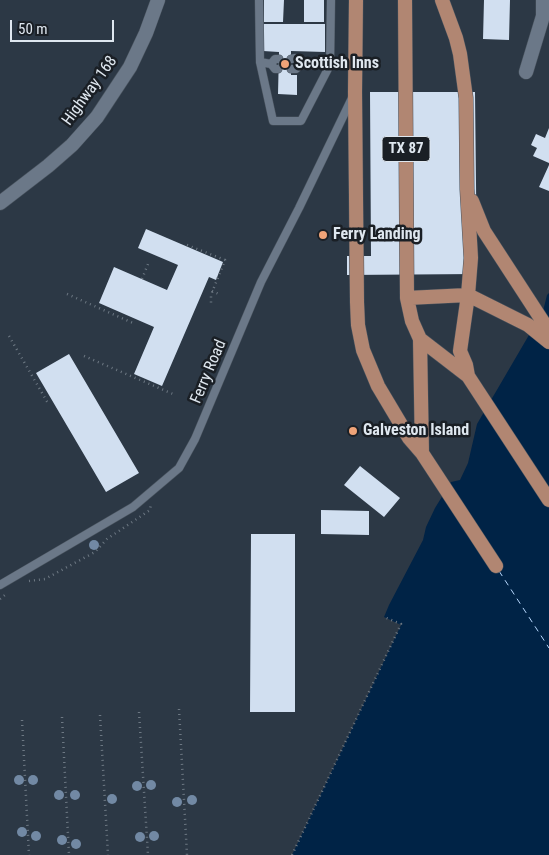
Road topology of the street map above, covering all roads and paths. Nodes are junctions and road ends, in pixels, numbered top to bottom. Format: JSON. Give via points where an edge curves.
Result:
{"nodes":[{"id":1,"x":158,"y":0,"type":"edge"},
{"id":2,"x":260,"y":0,"type":"edge"},
{"id":3,"x":331,"y":0,"type":"edge"},
{"id":4,"x":356,"y":0,"type":"edge"},
{"id":5,"x":405,"y":0,"type":"edge"},
{"id":6,"x":442,"y":0,"type":"edge"},
{"id":7,"x":543,"y":0,"type":"edge"},
{"id":8,"x":291,"y":58,"type":"dead end"},
{"id":9,"x":278,"y":59,"type":"dead end"},
{"id":10,"x":260,"y":62,"type":"junction"},
{"id":11,"x":271,"y":64,"type":"junction"},
{"id":12,"x":300,"y":64,"type":"junction"},
{"id":13,"x":356,"y":64,"type":"junction"},
{"id":14,"x":330,"y":65,"type":"junction"},
{"id":15,"x":278,"y":69,"type":"dead end"},
{"id":16,"x":291,"y":69,"type":"dead end"},
{"id":17,"x":526,"y":72,"type":"dead end"},
{"id":18,"x":355,"y":92,"type":"junction"},
{"id":19,"x":467,"y":189,"type":"junction"},
{"id":20,"x":0,"y":202,"type":"edge"},
{"id":21,"x":187,"y":245,"type":"dead end"},
{"id":22,"x":148,"y":264,"type":"dead end"},
{"id":23,"x":142,"y":279,"type":"dead end"},
{"id":24,"x":212,"y":291,"type":"junction"},
{"id":25,"x":67,"y":294,"type":"dead end"},
{"id":26,"x":221,"y":295,"type":"dead end"},
{"id":27,"x":468,"y":295,"type":"junction"},
{"id":28,"x":407,"y":298,"type":"junction"},
{"id":29,"x":211,"y":305,"type":"dead end"},
{"id":30,"x":132,"y":323,"type":"dead end"},
{"id":31,"x":549,"y":331,"type":"edge"},
{"id":32,"x":9,"y":336,"type":"dead end"},
{"id":33,"x":420,"y":340,"type":"junction"},
{"id":34,"x":549,"y":342,"type":"edge"},
{"id":35,"x":84,"y":356,"type":"dead end"},
{"id":36,"x":468,"y":376,"type":"junction"},
{"id":37,"x":173,"y":394,"type":"dead end"},
{"id":38,"x":49,"y":405,"type":"dead end"},
{"id":39,"x":422,"y":453,"type":"junction"},
{"id":40,"x":146,"y":496,"type":"junction"},
{"id":41,"x":549,"y":500,"type":"edge"},
{"id":42,"x":496,"y":566,"type":"dead end"},
{"id":43,"x":25,"y":583,"type":"dead end"},
{"id":44,"x":0,"y":585,"type":"edge"},
{"id":45,"x":11,"y":592,"type":"dead end"},
{"id":46,"x":0,"y":599,"type":"edge"},
{"id":47,"x":384,"y":616,"type":"dead end"},
{"id":48,"x":179,"y":710,"type":"dead end"},
{"id":49,"x":139,"y":712,"type":"dead end"},
{"id":50,"x":100,"y":715,"type":"dead end"},
{"id":51,"x":62,"y":717,"type":"dead end"},
{"id":52,"x":22,"y":720,"type":"dead end"},
{"id":53,"x":29,"y":855,"type":"edge"},
{"id":54,"x":69,"y":855,"type":"edge"},
{"id":55,"x":108,"y":855,"type":"edge"},
{"id":56,"x":148,"y":855,"type":"edge"},
{"id":57,"x":187,"y":855,"type":"edge"},
{"id":58,"x":292,"y":855,"type":"edge"}],
"edges":[{"from":1,"to":20,"type":"street","name":"Highway 168","via":[[130,67],[97,117],[48,166]]},
{"from":2,"to":10,"type":"lane"},
{"from":3,"to":14,"type":"lane"},
{"from":4,"to":13,"type":"main road"},
{"from":5,"to":28,"type":"main road","number":"TX 87"},
{"from":6,"to":19,"type":"main road","via":[[456,38],[463,72]]},
{"from":7,"to":17,"type":"street","via":[[543,16]]},
{"from":8,"to":12,"type":"lane"},
{"from":9,"to":11,"type":"lane"},
{"from":10,"to":11,"type":"lane"},
{"from":10,"to":14,"type":"lane","via":[[273,121],[301,121]]},
{"from":11,"to":15,"type":"lane"},
{"from":12,"to":14,"type":"lane"},
{"from":12,"to":16,"type":"lane"},
{"from":13,"to":14,"type":"lane"},
{"from":13,"to":18,"type":"main road"},
{"from":18,"to":39,"type":"main road","via":[[357,313],[363,350],[378,386],[409,438]]},
{"from":18,"to":40,"type":"lane","name":"Ferry Road","via":[[261,282],[187,454],[179,468]]},
{"from":19,"to":27,"type":"main road","via":[[471,244]]},
{"from":19,"to":31,"type":"main road","via":[[484,231]]},
{"from":21,"to":24,"type":"path","via":[[225,260]]},
{"from":22,"to":23,"type":"path"},
{"from":24,"to":26,"type":"path"},
{"from":24,"to":29,"type":"path"},
{"from":25,"to":30,"type":"path"},
{"from":27,"to":28,"type":"main road"},
{"from":27,"to":34,"type":"main road","via":[[528,325]]},
{"from":27,"to":36,"type":"main road","via":[[460,351]]},
{"from":28,"to":33,"type":"main road","number":"TX 87"},
{"from":32,"to":38,"type":"path"},
{"from":33,"to":36,"type":"main road"},
{"from":33,"to":39,"type":"main road","number":"TX 87"},
{"from":35,"to":37,"type":"path"},
{"from":36,"to":41,"type":"main road"},
{"from":39,"to":42,"type":"main road"},
{"from":40,"to":43,"type":"path","via":[[152,505],[150,510],[107,539],[95,552],[44,579]]},
{"from":40,"to":44,"type":"lane","name":"Ferry Road","via":[[133,507]]},
{"from":45,"to":46,"type":"path"},
{"from":47,"to":58,"type":"path","via":[[401,624]]},
{"from":48,"to":57,"type":"path"},
{"from":49,"to":56,"type":"path"},
{"from":50,"to":55,"type":"path"},
{"from":51,"to":54,"type":"path"},
{"from":52,"to":53,"type":"path"}]}
